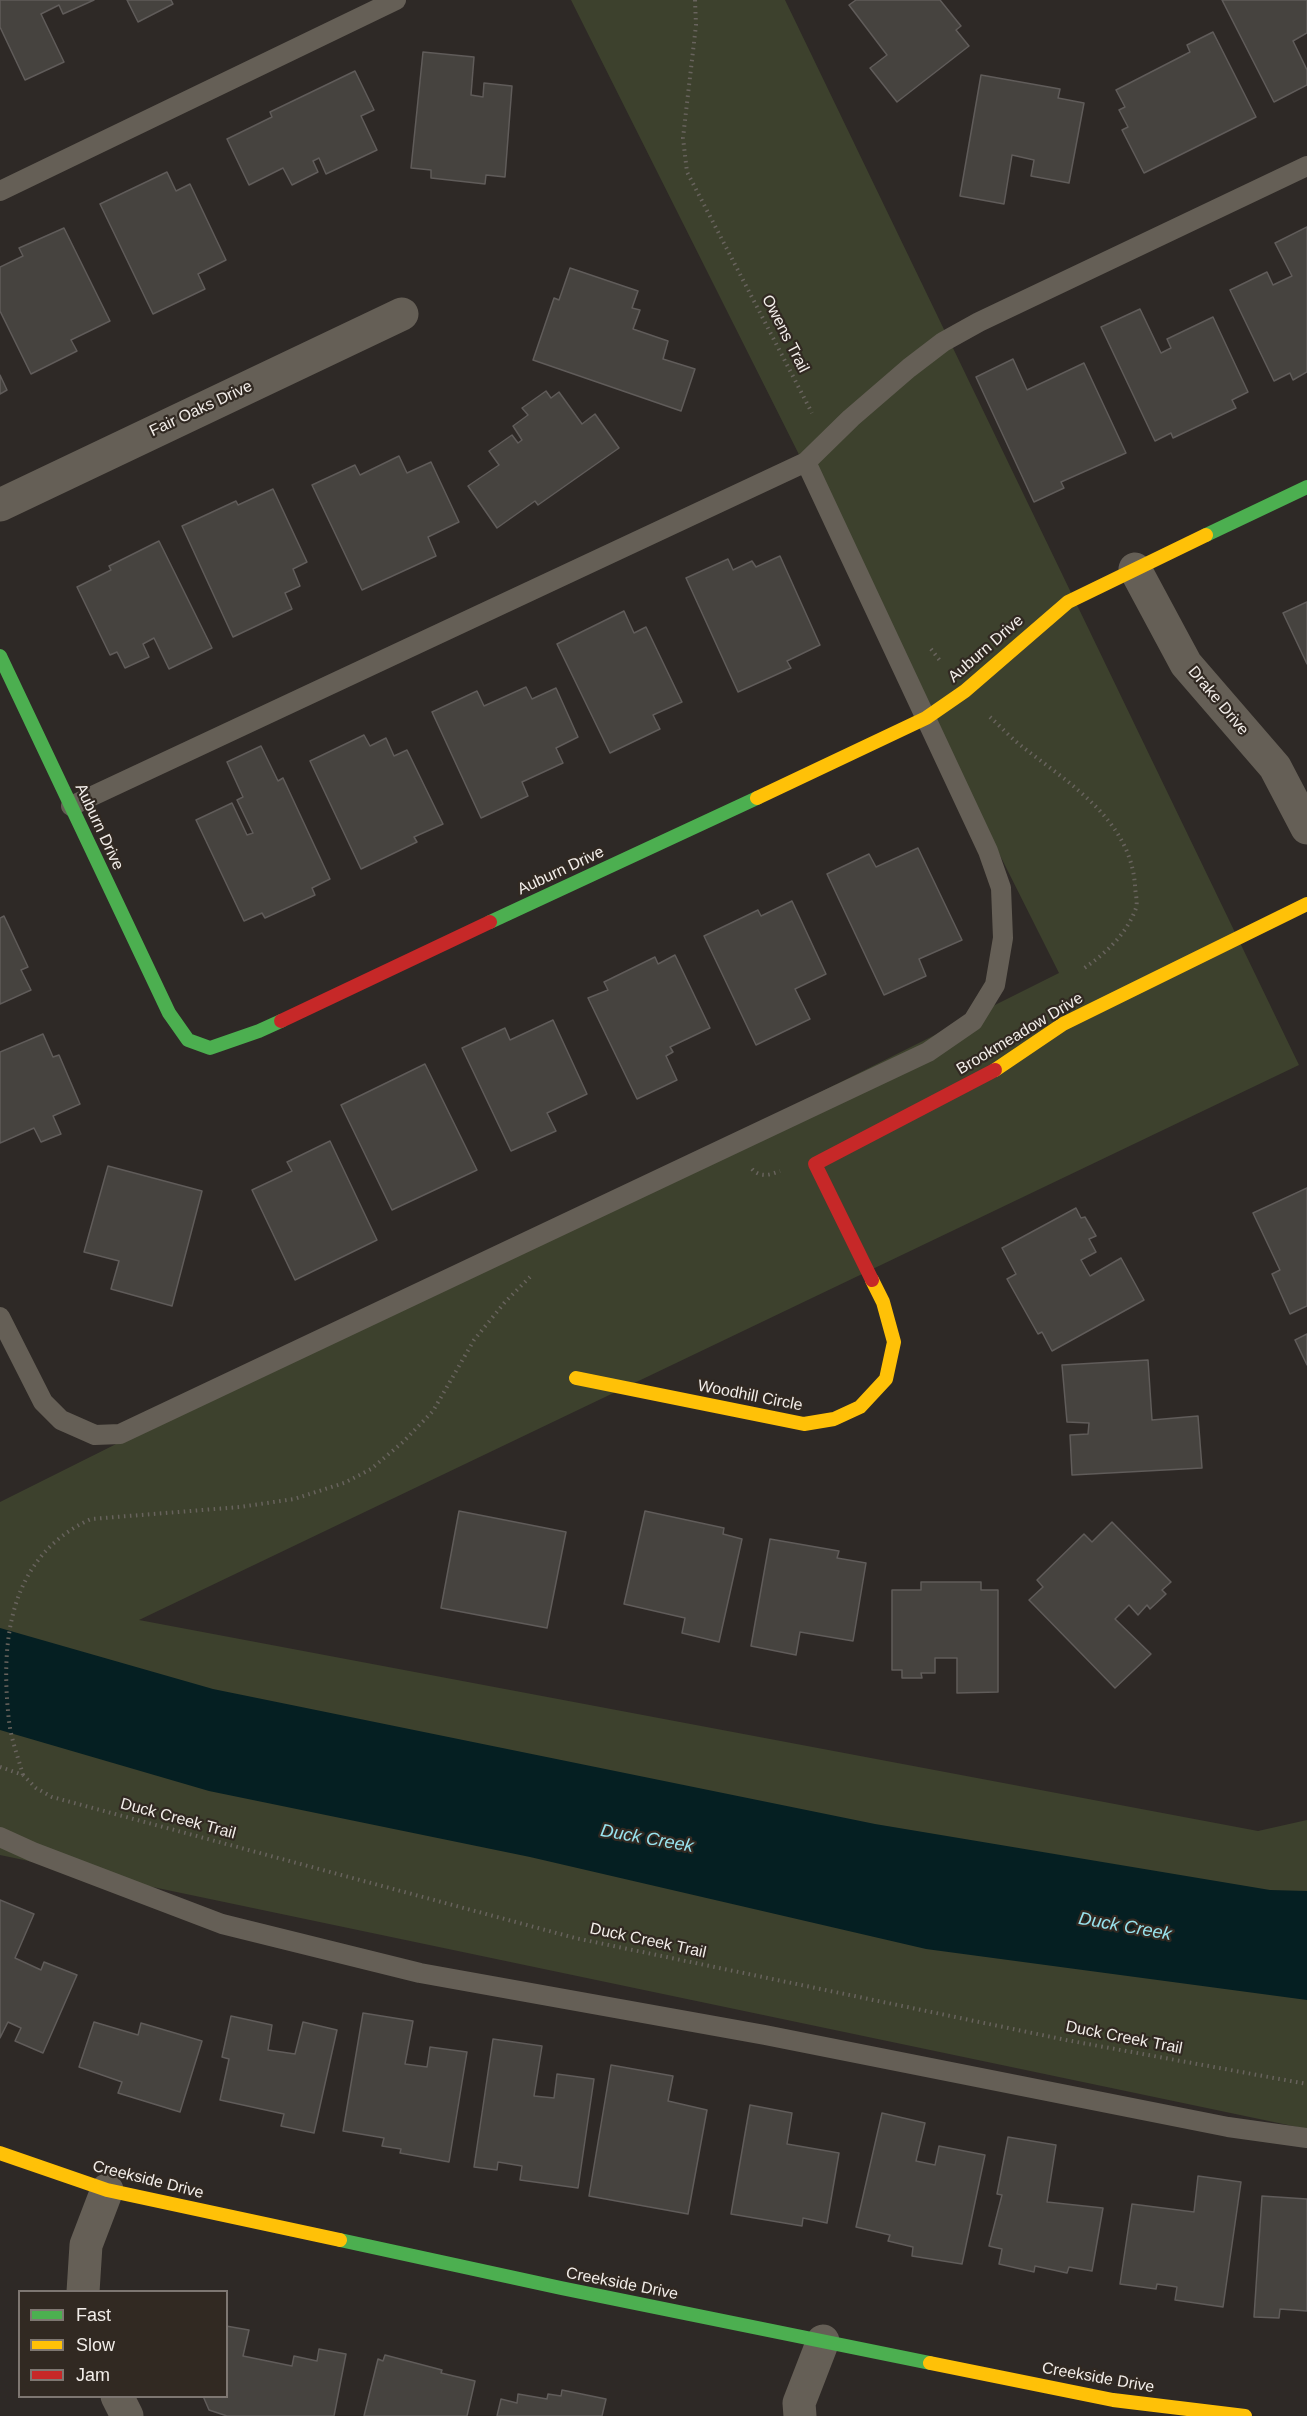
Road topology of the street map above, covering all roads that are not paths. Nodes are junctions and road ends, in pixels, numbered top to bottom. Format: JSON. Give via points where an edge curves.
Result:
{"nodes":[{"id":1,"x":396,"y":0,"type":"edge"},
{"id":2,"x":1307,"y":166,"type":"edge"},
{"id":3,"x":0,"y":191,"type":"edge"},
{"id":4,"x":402,"y":314,"type":"dead end"},
{"id":5,"x":806,"y":462,"type":"junction"},
{"id":6,"x":1307,"y":487,"type":"edge"},
{"id":7,"x":0,"y":505,"type":"edge"},
{"id":8,"x":1135,"y":569,"type":"junction"},
{"id":9,"x":0,"y":657,"type":"edge"},
{"id":10,"x":926,"y":718,"type":"junction"},
{"id":11,"x":71,"y":806,"type":"junction"},
{"id":12,"x":1306,"y":826,"type":"edge"},
{"id":13,"x":1307,"y":904,"type":"edge"},
{"id":14,"x":815,"y":1164,"type":"joint"},
{"id":15,"x":0,"y":1317,"type":"edge"},
{"id":16,"x":576,"y":1378,"type":"dead end"},
{"id":17,"x":0,"y":1837,"type":"edge"},
{"id":18,"x":1307,"y":2138,"type":"edge"},
{"id":19,"x":0,"y":2153,"type":"edge"},
{"id":20,"x":107,"y":2190,"type":"junction"},
{"id":21,"x":83,"y":2290,"type":"edge"},
{"id":22,"x":823,"y":2341,"type":"junction"},
{"id":23,"x":118,"y":2398,"type":"edge"},
{"id":24,"x":127,"y":2416,"type":"edge"},
{"id":25,"x":800,"y":2416,"type":"edge"},
{"id":26,"x":1245,"y":2416,"type":"edge"}],
"edges":[{"from":1,"to":3,"type":"lane"},
{"from":2,"to":5,"type":"lane","via":[[943,342],[851,418]]},
{"from":4,"to":7,"type":"street","name":"Fair Oaks Drive"},
{"from":5,"to":10,"type":"lane"},
{"from":5,"to":11,"type":"lane"},
{"from":6,"to":8,"type":"street","name":"Auburn Drive"},
{"from":8,"to":10,"type":"street","name":"Auburn Drive","via":[[1068,602],[965,691]]},
{"from":8,"to":12,"type":"street","name":"Drake Drive","via":[[1186,664],[1275,767]]},
{"from":9,"to":11,"type":"street","name":"Auburn Drive"},
{"from":10,"to":11,"type":"street","name":"Auburn Drive","via":[[259,1031],[210,1048],[188,1040],[170,1013]]},
{"from":10,"to":15,"type":"lane","via":[[998,879],[1002,938],[995,985],[973,1021],[928,1052],[120,1434],[95,1435],[61,1420],[43,1402]]},
{"from":13,"to":14,"type":"street","name":"Brookmeadow Drive","via":[[1063,1024],[988,1075]]},
{"from":14,"to":16,"type":"street","name":"Woodhill Circle","via":[[883,1302],[894,1342],[886,1379],[860,1407],[834,1419],[804,1424]]},
{"from":17,"to":18,"type":"lane","via":[[222,1924],[420,1973],[765,2035],[1228,2127]]},
{"from":19,"to":20,"type":"street","name":"Creekside Drive"},
{"from":20,"to":21,"type":"street","via":[[86,2245]]},
{"from":20,"to":22,"type":"street","name":"Creekside Drive"},
{"from":22,"to":25,"type":"street","via":[[799,2403]]},
{"from":22,"to":26,"type":"street","name":"Creekside Drive","via":[[1113,2400]]},
{"from":23,"to":24,"type":"street"}]}
